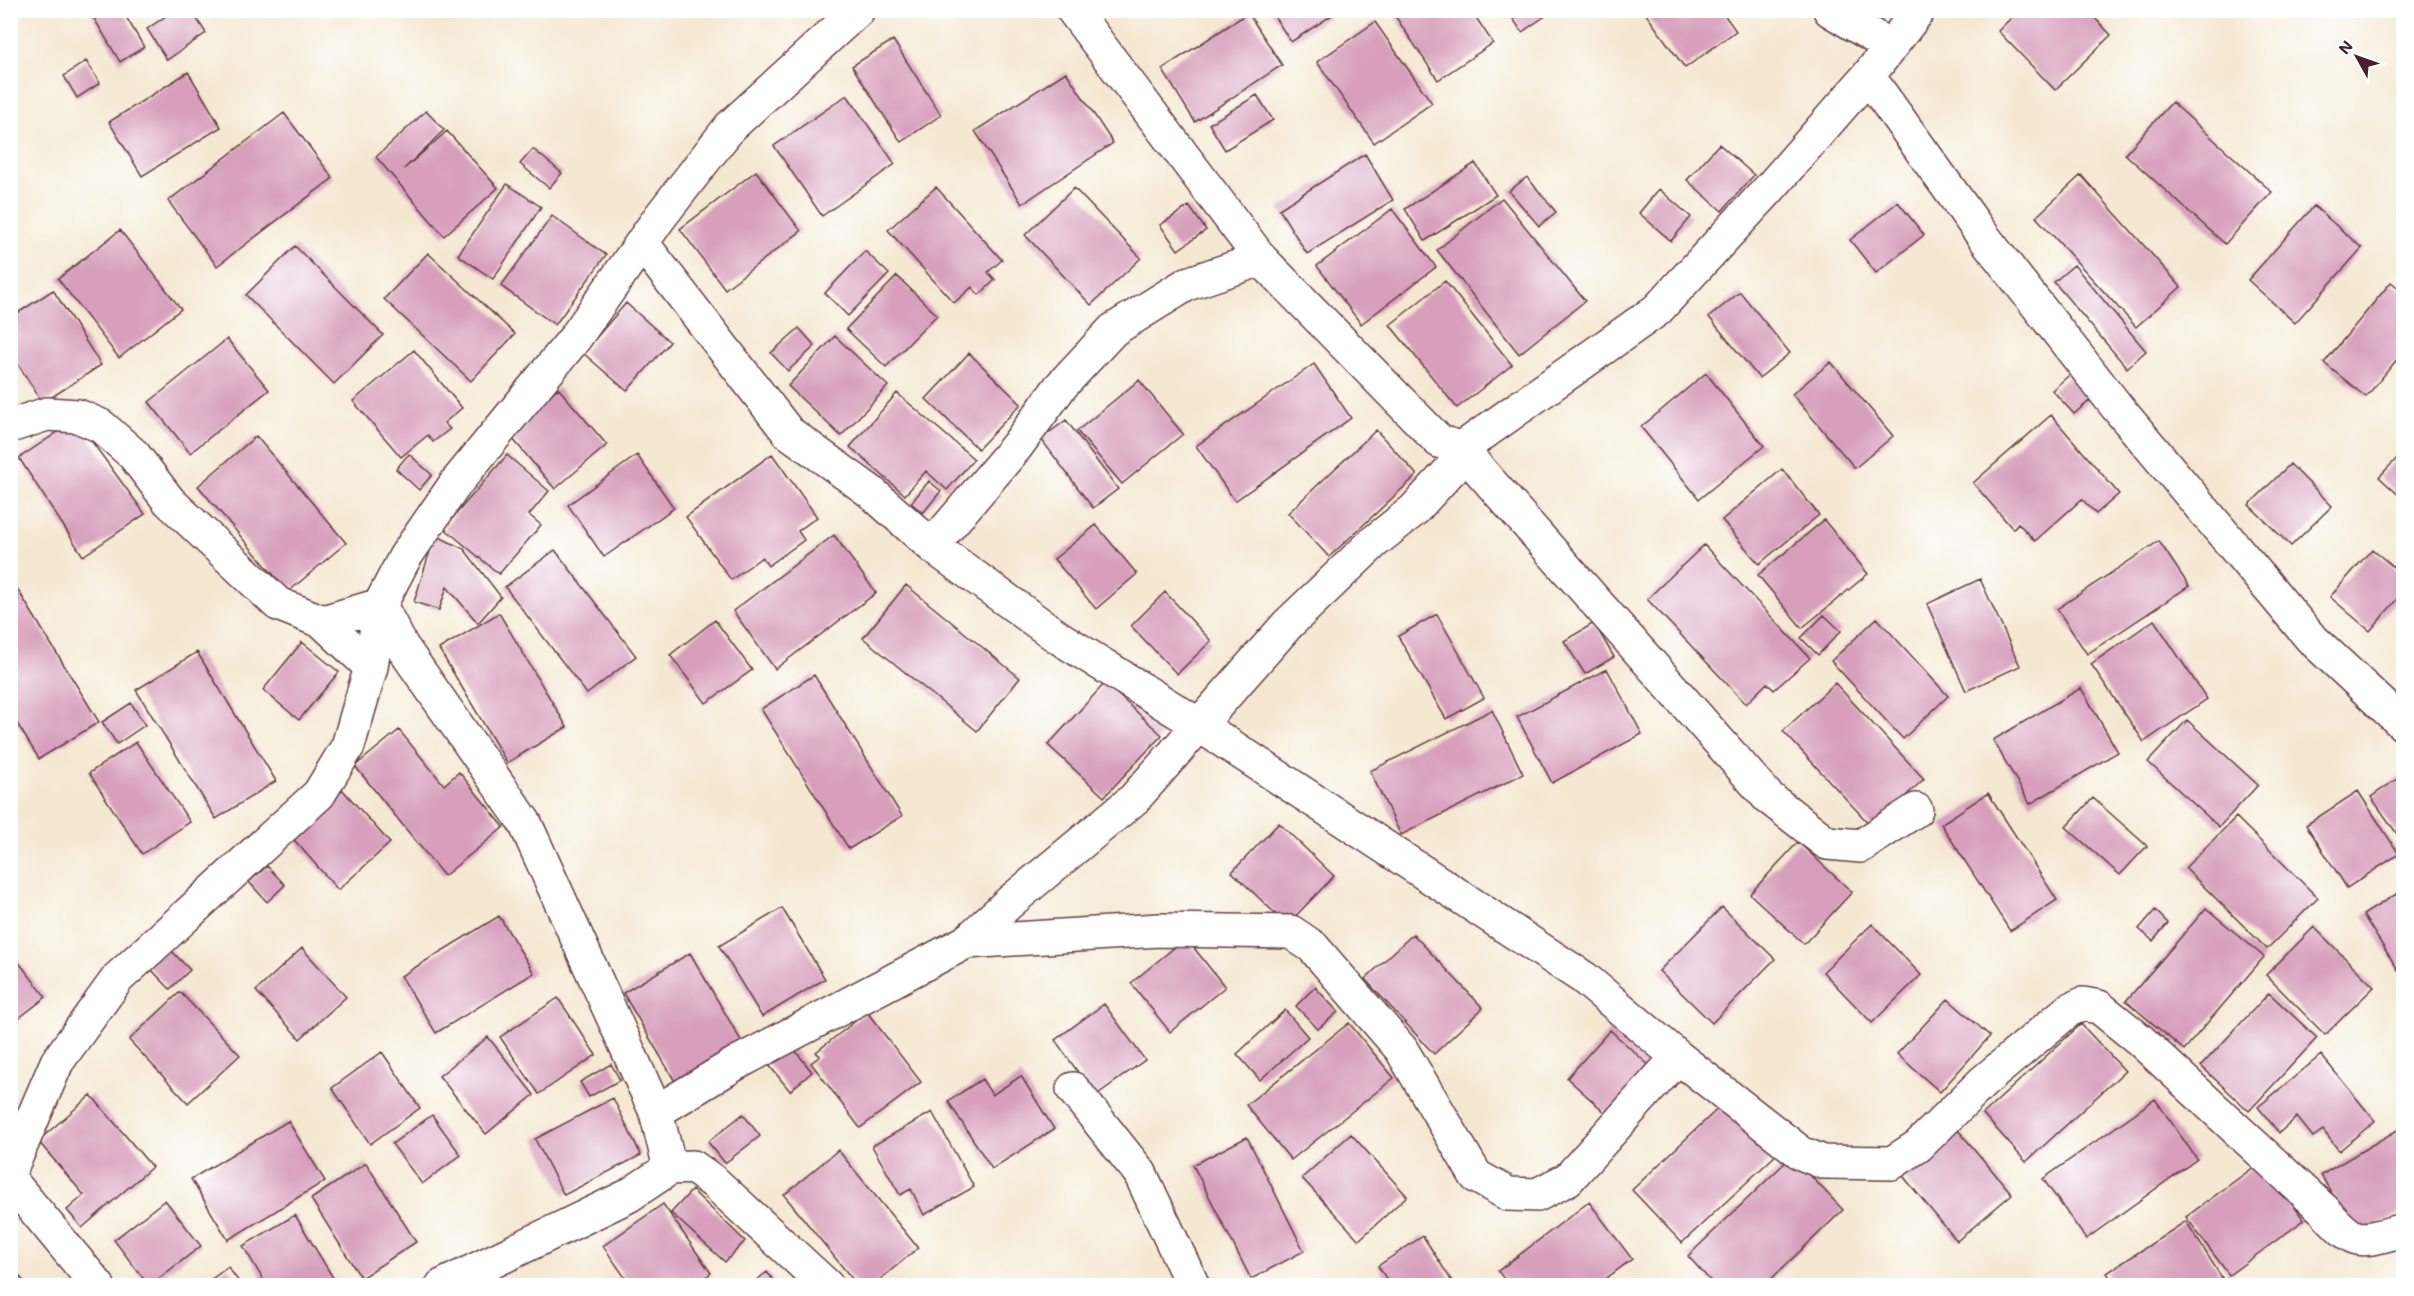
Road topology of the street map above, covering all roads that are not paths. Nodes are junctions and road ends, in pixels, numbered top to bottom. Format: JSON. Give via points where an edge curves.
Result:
{"nodes":[{"id":1,"x":858,"y":10,"type":"edge"},
{"id":2,"x":1072,"y":10,"type":"edge"},
{"id":3,"x":1830,"y":10,"type":"edge"},
{"id":4,"x":1919,"y":10,"type":"edge"},
{"id":5,"x":1891,"y":47,"type":"junction"},
{"id":6,"x":1868,"y":76,"type":"junction"},
{"id":7,"x":642,"y":243,"type":"junction"},
{"id":8,"x":1261,"y":259,"type":"junction"},
{"id":9,"x":10,"y":426,"type":"edge"},
{"id":10,"x":1461,"y":449,"type":"junction"},
{"id":11,"x":932,"y":546,"type":"junction"},
{"id":12,"x":380,"y":605,"type":"junction"},
{"id":13,"x":322,"y":622,"type":"junction"},
{"id":14,"x":371,"y":667,"type":"junction"},
{"id":15,"x":1199,"y":725,"type":"junction"},
{"id":16,"x":2403,"y":725,"type":"edge"},
{"id":17,"x":1916,"y":810,"type":"dead end"},
{"id":18,"x":966,"y":942,"type":"junction"},
{"id":19,"x":1678,"y":1058,"type":"junction"},
{"id":20,"x":1073,"y":1089,"type":"dead end"},
{"id":21,"x":656,"y":1112,"type":"junction"},
{"id":22,"x":670,"y":1168,"type":"junction"},
{"id":23,"x":10,"y":1171,"type":"edge"},
{"id":24,"x":10,"y":1180,"type":"edge"},
{"id":25,"x":2403,"y":1230,"type":"edge"},
{"id":26,"x":98,"y":1286,"type":"edge"},
{"id":27,"x":442,"y":1286,"type":"edge"},
{"id":28,"x":827,"y":1286,"type":"edge"},
{"id":29,"x":1193,"y":1286,"type":"edge"}],
"edges":[{"from":1,"to":7,"type":"street","via":[[730,127]]},
{"from":2,"to":8,"type":"street"},
{"from":3,"to":5,"type":"street"},
{"from":4,"to":5,"type":"street"},
{"from":5,"to":6,"type":"street"},
{"from":6,"to":10,"type":"street","via":[[1657,310]]},
{"from":6,"to":16,"type":"street","via":[[1980,232],[2118,407],[2310,637]]},
{"from":7,"to":11,"type":"street","via":[[788,432],[871,492]]},
{"from":7,"to":12,"type":"street","via":[[575,338],[456,483],[405,557]]},
{"from":8,"to":10,"type":"street","via":[[1439,441]]},
{"from":8,"to":11,"type":"street","via":[[1187,284],[1113,330],[1060,387],[1016,447]]},
{"from":9,"to":13,"type":"street","via":[[47,414],[78,416],[101,426],[134,455],[169,501],[278,604]]},
{"from":10,"to":15,"type":"street","via":[[1458,462],[1414,510],[1374,542],[1288,624]]},
{"from":10,"to":17,"type":"street","via":[[1768,797],[1800,823],[1827,843],[1860,846]]},
{"from":11,"to":15,"type":"street","via":[[1058,638]]},
{"from":12,"to":13,"type":"street"},
{"from":12,"to":14,"type":"street"},
{"from":12,"to":21,"type":"street","via":[[401,645],[525,823]]},
{"from":13,"to":14,"type":"street"},
{"from":14,"to":23,"type":"street","via":[[348,747],[319,794],[118,978],[57,1062]]},
{"from":15,"to":18,"type":"street","via":[[1134,799]]},
{"from":15,"to":19,"type":"street","via":[[1584,978]]},
{"from":18,"to":19,"type":"street","via":[[1159,930],[1291,932],[1312,947],[1401,1048],[1476,1176],[1508,1194],[1537,1195],[1568,1179]]},
{"from":18,"to":21,"type":"street","via":[[735,1064]]},
{"from":19,"to":25,"type":"street","via":[[1801,1153],[1823,1162],[1892,1163],[1918,1146],[1983,1082],[2069,1010],[2083,1004],[2099,1007],[2140,1040],[2345,1233],[2364,1240]]},
{"from":20,"to":29,"type":"street","via":[[1140,1173]]},
{"from":21,"to":22,"type":"street"},
{"from":22,"to":27,"type":"street","via":[[628,1196]]},
{"from":22,"to":28,"type":"street","via":[[693,1167],[714,1182]]},
{"from":24,"to":26,"type":"street"}]}
